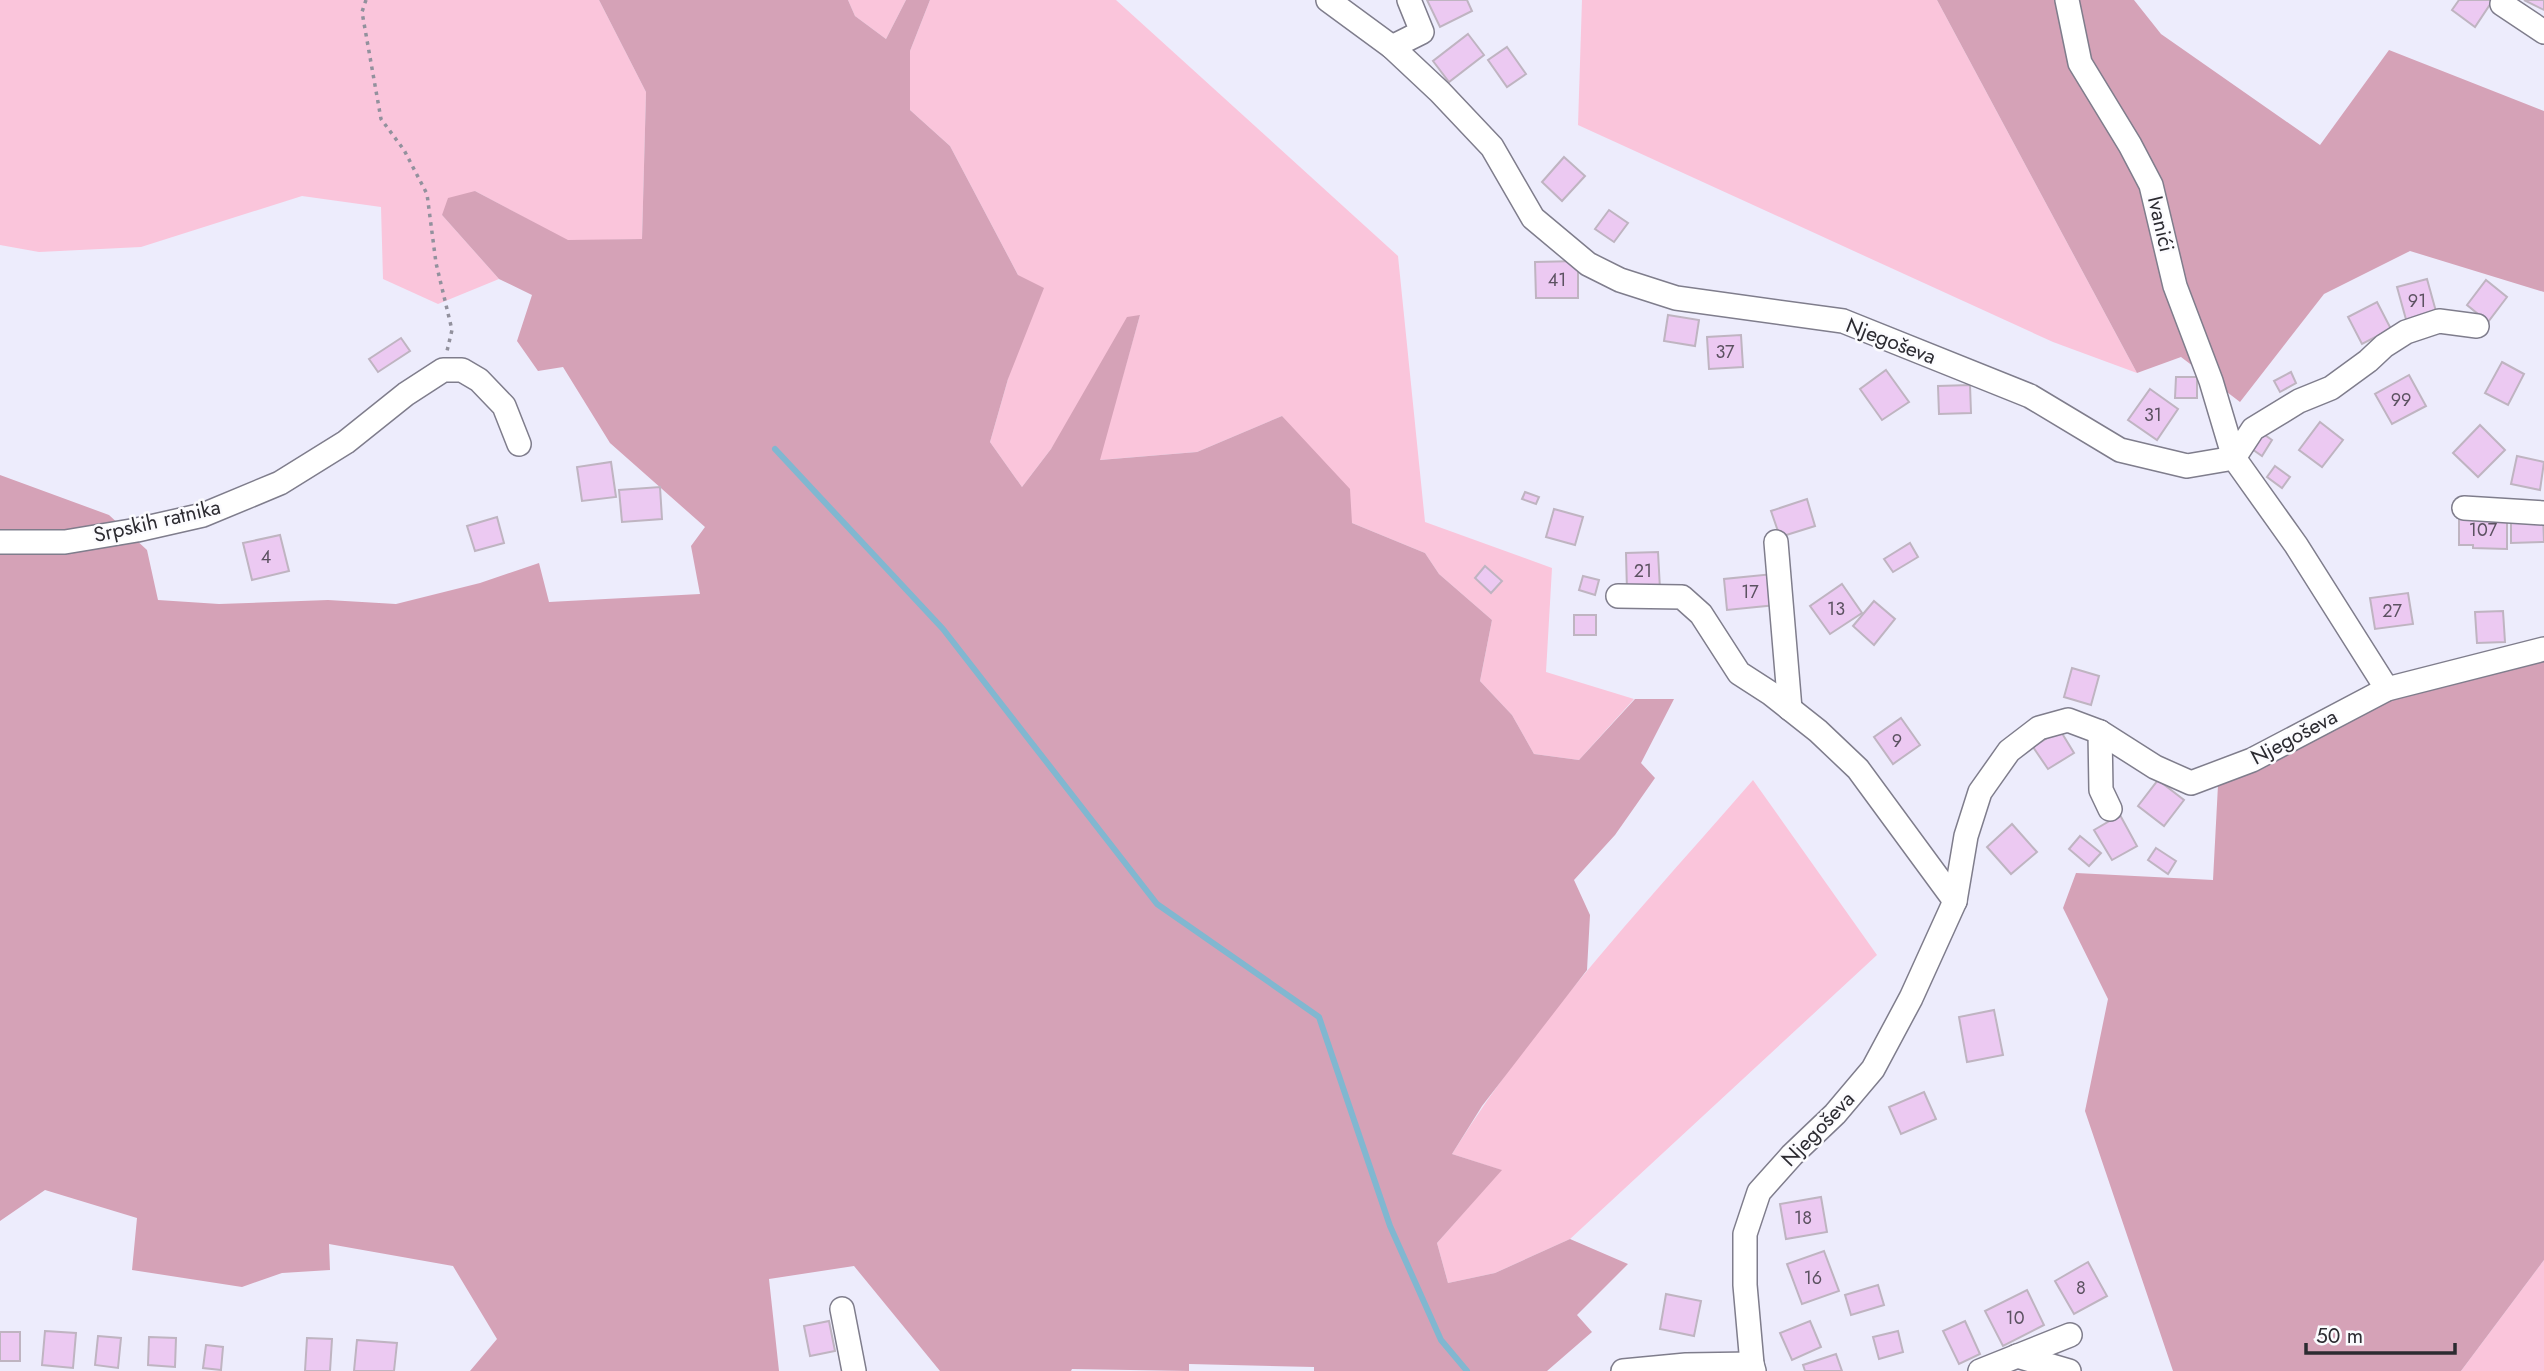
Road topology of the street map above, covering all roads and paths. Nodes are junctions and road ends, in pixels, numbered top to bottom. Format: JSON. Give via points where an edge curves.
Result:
{"nodes":[{"id":1,"x":366,"y":0,"type":"edge"},
{"id":2,"x":1328,"y":0,"type":"edge"},
{"id":3,"x":1409,"y":0,"type":"edge"},
{"id":4,"x":2067,"y":0,"type":"edge"},
{"id":5,"x":2502,"y":4,"type":"dead end"},
{"id":6,"x":2544,"y":32,"type":"edge"},
{"id":7,"x":1392,"y":47,"type":"junction"},
{"id":8,"x":2477,"y":326,"type":"dead end"},
{"id":9,"x":443,"y":370,"type":"junction"},
{"id":10,"x":519,"y":444,"type":"dead end"},
{"id":11,"x":2234,"y":458,"type":"junction"},
{"id":12,"x":2464,"y":508,"type":"dead end"},
{"id":13,"x":2544,"y":513,"type":"edge"},
{"id":14,"x":1776,"y":541,"type":"dead end"},
{"id":15,"x":0,"y":542,"type":"edge"},
{"id":16,"x":1618,"y":596,"type":"dead end"},
{"id":17,"x":2544,"y":649,"type":"edge"},
{"id":18,"x":2387,"y":689,"type":"junction"},
{"id":19,"x":1790,"y":709,"type":"junction"},
{"id":20,"x":2100,"y":732,"type":"junction"},
{"id":21,"x":2110,"y":809,"type":"dead end"},
{"id":22,"x":1955,"y":901,"type":"junction"},
{"id":23,"x":842,"y":1309,"type":"dead end"},
{"id":24,"x":2070,"y":1335,"type":"dead end"},
{"id":25,"x":2017,"y":1356,"type":"junction"},
{"id":26,"x":1753,"y":1368,"type":"edge"},
{"id":27,"x":854,"y":1371,"type":"edge"},
{"id":28,"x":1623,"y":1371,"type":"edge"},
{"id":29,"x":1980,"y":1371,"type":"edge"},
{"id":30,"x":2069,"y":1371,"type":"edge"}],
"edges":[{"from":1,"to":9,"type":"path","via":[[362,12],[381,119],[404,150],[426,194],[452,330]]},
{"from":2,"to":7,"type":"street","name":"Njegoševa"},
{"from":3,"to":7,"type":"street","via":[[1422,32]]},
{"from":4,"to":11,"type":"street","name":"Ivanići","via":[[2080,63],[2151,185],[2175,286]]},
{"from":5,"to":6,"type":"street"},
{"from":7,"to":11,"type":"street","name":"Njegoševa","via":[[1492,147],[1533,218],[1588,264],[1620,280],[1676,298],[1843,321],[2030,396],[2120,450],[2186,466]]},
{"from":8,"to":11,"type":"street","via":[[2439,321],[2406,332],[2331,387],[2253,429]]},
{"from":9,"to":10,"type":"street","via":[[462,369],[479,380],[504,406]]},
{"from":9,"to":15,"type":"street","name":"Srpskih ratnika","via":[[346,442],[280,483],[203,515],[65,542]]},
{"from":11,"to":18,"type":"street","via":[[2296,545]]},
{"from":12,"to":13,"type":"street"},
{"from":14,"to":19,"type":"street"},
{"from":16,"to":19,"type":"street","via":[[1682,597],[1701,614],[1739,673]]},
{"from":17,"to":18,"type":"street","name":"Njegoševa"},
{"from":18,"to":20,"type":"street","name":"Njegoševa","via":[[2252,760],[2191,783],[2155,767]]},
{"from":19,"to":22,"type":"street","via":[[1858,769]]},
{"from":20,"to":21,"type":"street","via":[[2101,790]]},
{"from":20,"to":22,"type":"street","name":"Njegoševa","via":[[2068,720],[2039,728],[2009,751],[1980,792],[1966,836]]},
{"from":22,"to":26,"type":"street","name":"Njegoševa","via":[[1873,1069],[1759,1192],[1745,1234]]},
{"from":23,"to":27,"type":"street"},
{"from":24,"to":25,"type":"street"},
{"from":25,"to":29,"type":"street"},
{"from":25,"to":30,"type":"street"},
{"from":26,"to":28,"type":"street","via":[[1686,1365]]}]}
